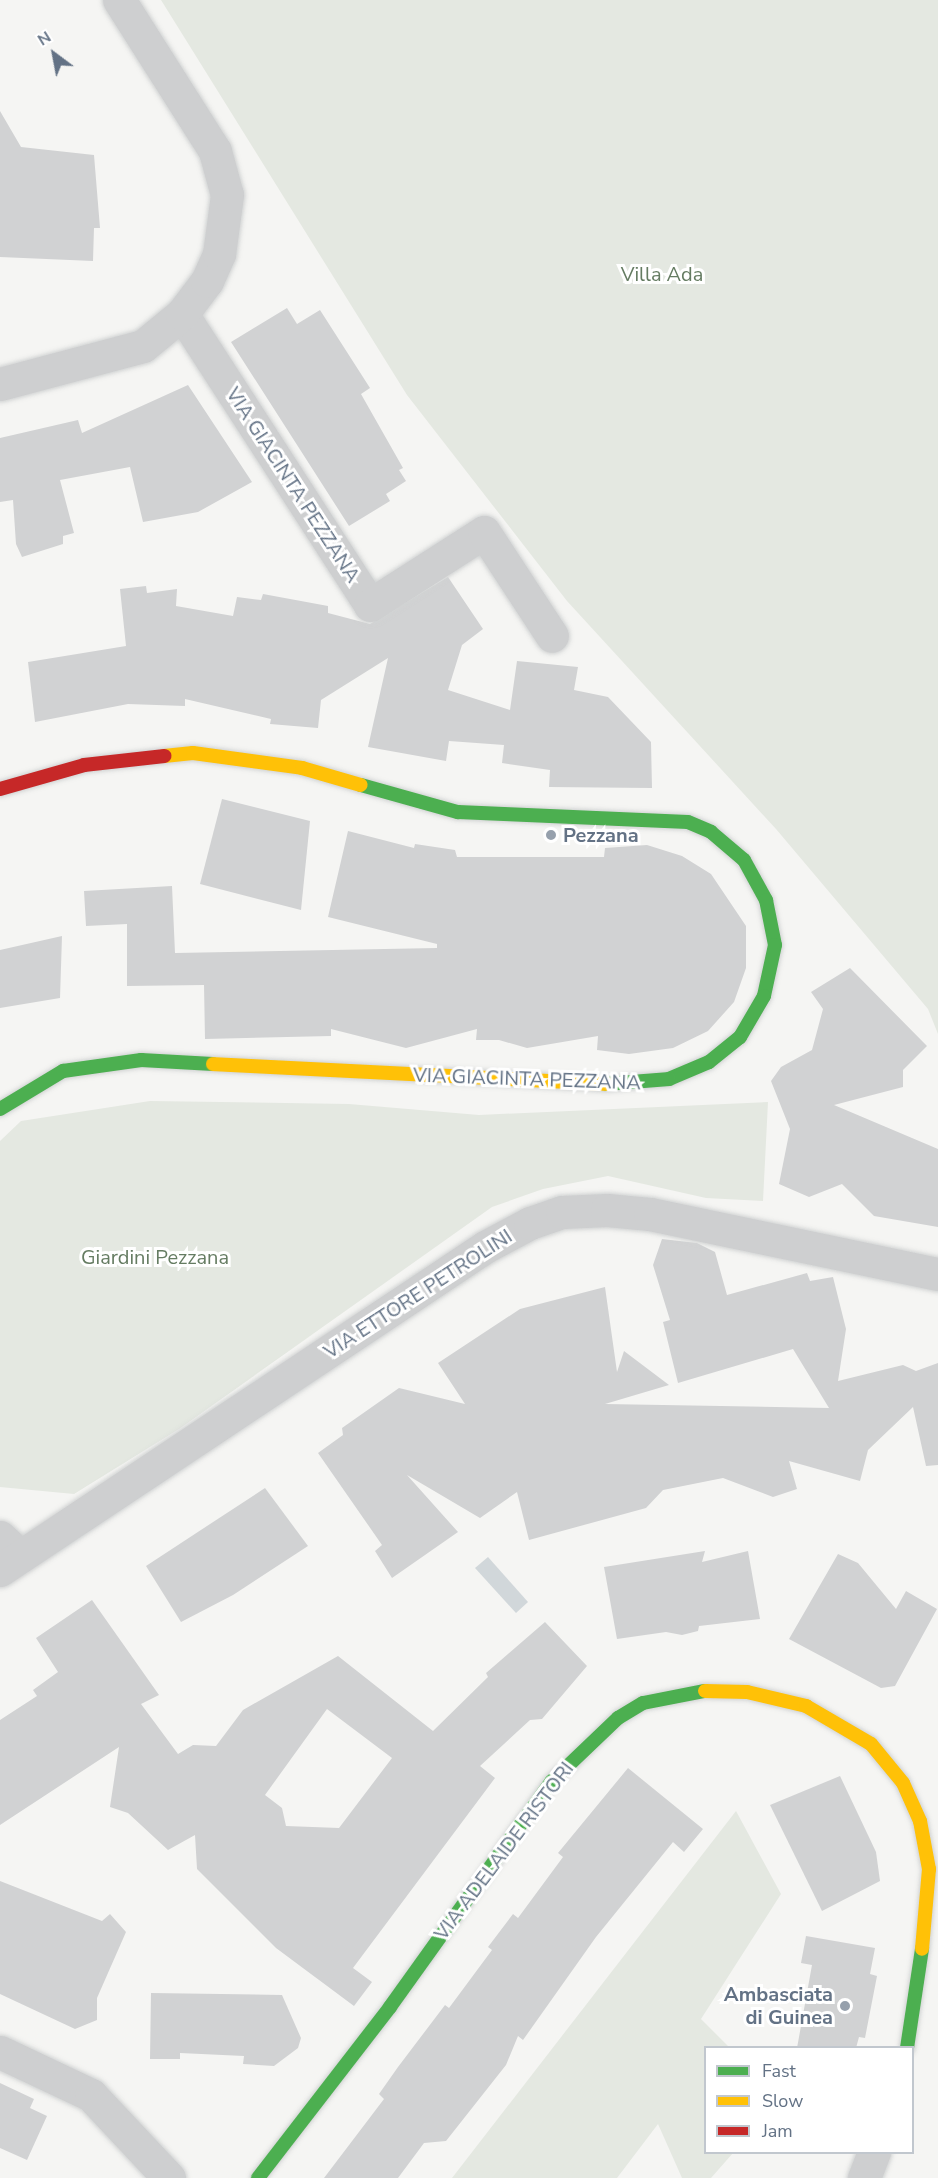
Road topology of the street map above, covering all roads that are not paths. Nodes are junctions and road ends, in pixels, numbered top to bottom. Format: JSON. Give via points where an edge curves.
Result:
{"nodes":[{"id":1,"x":119,"y":0,"type":"edge"},
{"id":2,"x":182,"y":314,"type":"junction"},
{"id":3,"x":0,"y":384,"type":"edge"},
{"id":4,"x":552,"y":636,"type":"dead end"},
{"id":5,"x":0,"y":789,"type":"edge"},
{"id":6,"x":0,"y":1109,"type":"edge"},
{"id":7,"x":938,"y":1274,"type":"edge"},
{"id":8,"x":6,"y":1554,"type":"edge"},
{"id":9,"x":933,"y":1869,"type":"edge"},
{"id":10,"x":907,"y":2046,"type":"edge"},
{"id":11,"x":0,"y":2052,"type":"edge"},
{"id":12,"x":873,"y":2154,"type":"edge"},
{"id":13,"x":169,"y":2178,"type":"edge"},
{"id":14,"x":258,"y":2178,"type":"edge"},
{"id":15,"x":864,"y":2178,"type":"edge"}],
"edges":[{"from":1,"to":2,"type":"street","via":[[204,128],[226,187],[227,218],[219,254],[207,281]]},
{"from":2,"to":3,"type":"street","via":[[143,346]]},
{"from":2,"to":4,"type":"street","name":"VIA GIACINTA PEZZANA","via":[[370,605],[484,532]]},
{"from":5,"to":6,"type":"street","name":"VIA GIACINTA PEZZANA","via":[[84,765],[193,753],[292,766],[458,812],[688,822],[711,832],[744,860],[766,900],[775,945],[764,996],[746,1030],[709,1062],[669,1079],[573,1083],[150,1060],[63,1071],[30,1087]]},
{"from":7,"to":8,"type":"street","name":"VIA ETTORE PETROLINI","via":[[684,1220],[606,1210],[562,1212],[530,1223],[485,1247]]},
{"from":9,"to":10,"type":"street","name":"VIA ADELAIDE RISTORI"},
{"from":9,"to":14,"type":"street","name":"VIA ADELAIDE RISTORI","via":[[916,1809],[894,1768],[871,1744],[825,1714],[791,1700],[747,1692],[688,1691],[643,1703],[597,1735],[551,1782],[390,2007]]},
{"from":11,"to":13,"type":"street","via":[[91,2095]]},
{"from":12,"to":15,"type":"street"}]}
